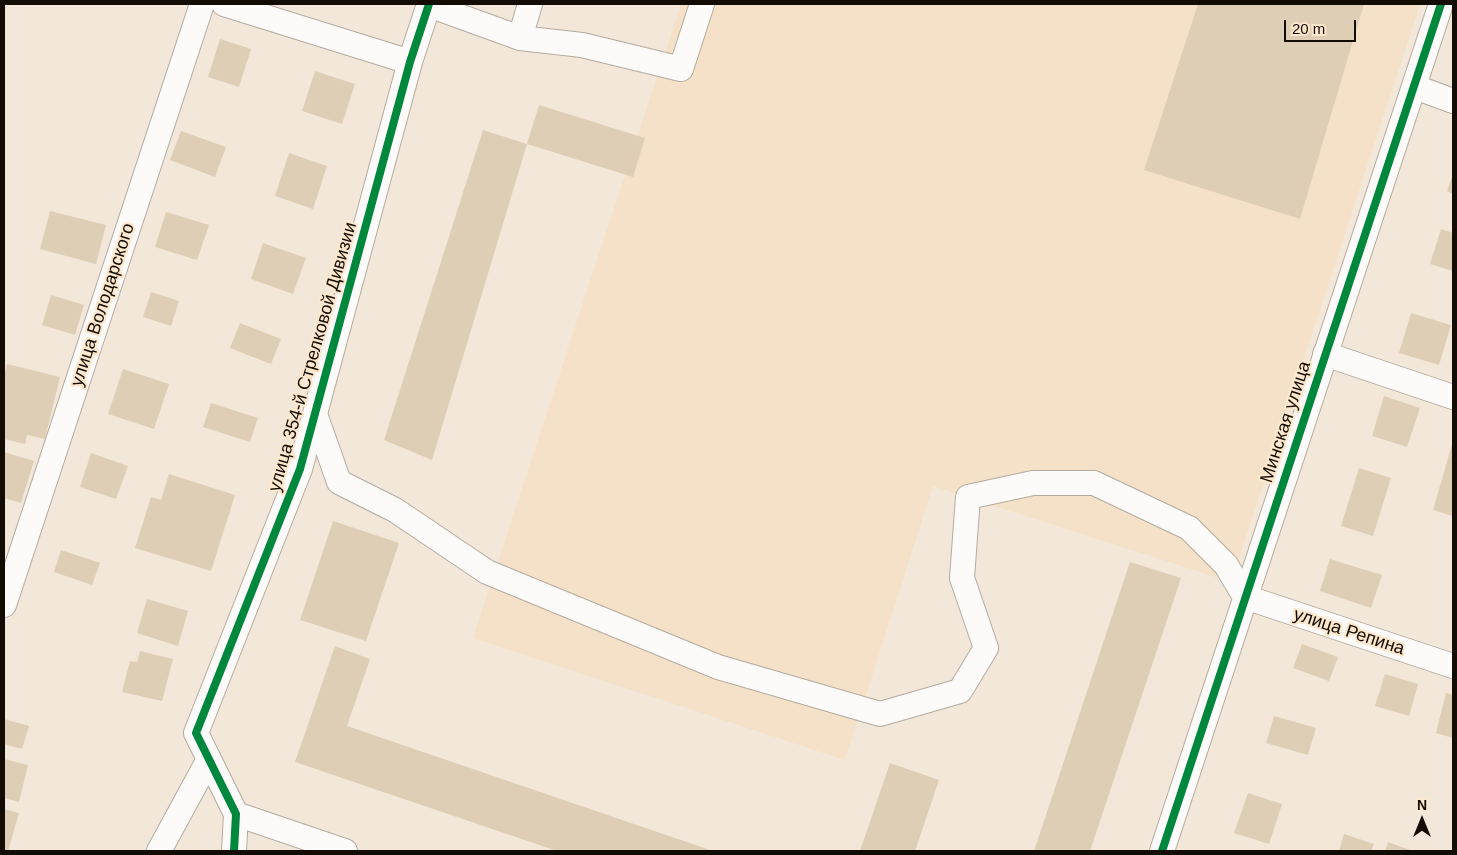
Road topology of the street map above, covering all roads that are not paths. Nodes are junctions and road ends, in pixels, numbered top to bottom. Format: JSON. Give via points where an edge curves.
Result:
{"nodes":[{"id":1,"x":202,"y":4,"type":"edge"},
{"id":2,"x":224,"y":4,"type":"edge"},
{"id":3,"x":429,"y":4,"type":"edge"},
{"id":4,"x":530,"y":4,"type":"edge"},
{"id":5,"x":702,"y":4,"type":"edge"},
{"id":6,"x":1441,"y":4,"type":"edge"},
{"id":7,"x":520,"y":38,"type":"junction"},
{"id":8,"x":410,"y":62,"type":"junction"},
{"id":9,"x":1415,"y":87,"type":"junction"},
{"id":10,"x":1453,"y":101,"type":"edge"},
{"id":11,"x":1325,"y":354,"type":"junction"},
{"id":12,"x":1453,"y":397,"type":"edge"},
{"id":13,"x":315,"y":414,"type":"junction"},
{"id":14,"x":1245,"y":597,"type":"junction"},
{"id":15,"x":4,"y":605,"type":"edge"},
{"id":16,"x":1453,"y":666,"type":"edge"},
{"id":17,"x":209,"y":759,"type":"junction"},
{"id":18,"x":236,"y":814,"type":"junction"},
{"id":19,"x":159,"y":851,"type":"edge"},
{"id":20,"x":234,"y":851,"type":"edge"},
{"id":21,"x":345,"y":851,"type":"edge"},
{"id":22,"x":1162,"y":851,"type":"edge"}],
"edges":[{"from":1,"to":15,"type":"street","name":"улица Володарского"},
{"from":2,"to":8,"type":"street"},
{"from":3,"to":7,"type":"street"},
{"from":3,"to":8,"type":"street","name":"улица 354-й Стрелковой Дивизии"},
{"from":4,"to":7,"type":"street"},
{"from":5,"to":7,"type":"street","via":[[681,69],[582,45]]},
{"from":6,"to":9,"type":"street","name":"Минская улица"},
{"from":8,"to":13,"type":"street","name":"улица 354-й Стрелковой Дивизии"},
{"from":9,"to":10,"type":"street"},
{"from":9,"to":11,"type":"street","name":"Минская улица"},
{"from":11,"to":12,"type":"street"},
{"from":11,"to":14,"type":"street","name":"Минская улица"},
{"from":13,"to":14,"type":"street","via":[[339,482],[395,510],[487,572],[718,667],[880,714],[960,691],[986,648],[962,578],[968,497],[1033,483],[1094,482],[1189,528],[1226,565]]},
{"from":13,"to":17,"type":"street","name":"улица 354-й Стрелковой Дивизии","via":[[300,469],[196,733]]},
{"from":14,"to":16,"type":"street","name":"улица Репина"},
{"from":14,"to":22,"type":"street","name":"Минская улица"},
{"from":17,"to":18,"type":"street","name":"улица 354-й Стрелковой Дивизии"},
{"from":17,"to":19,"type":"street"},
{"from":18,"to":20,"type":"street","name":"улица 354-й Стрелковой Дивизии"},
{"from":18,"to":21,"type":"street"}]}
